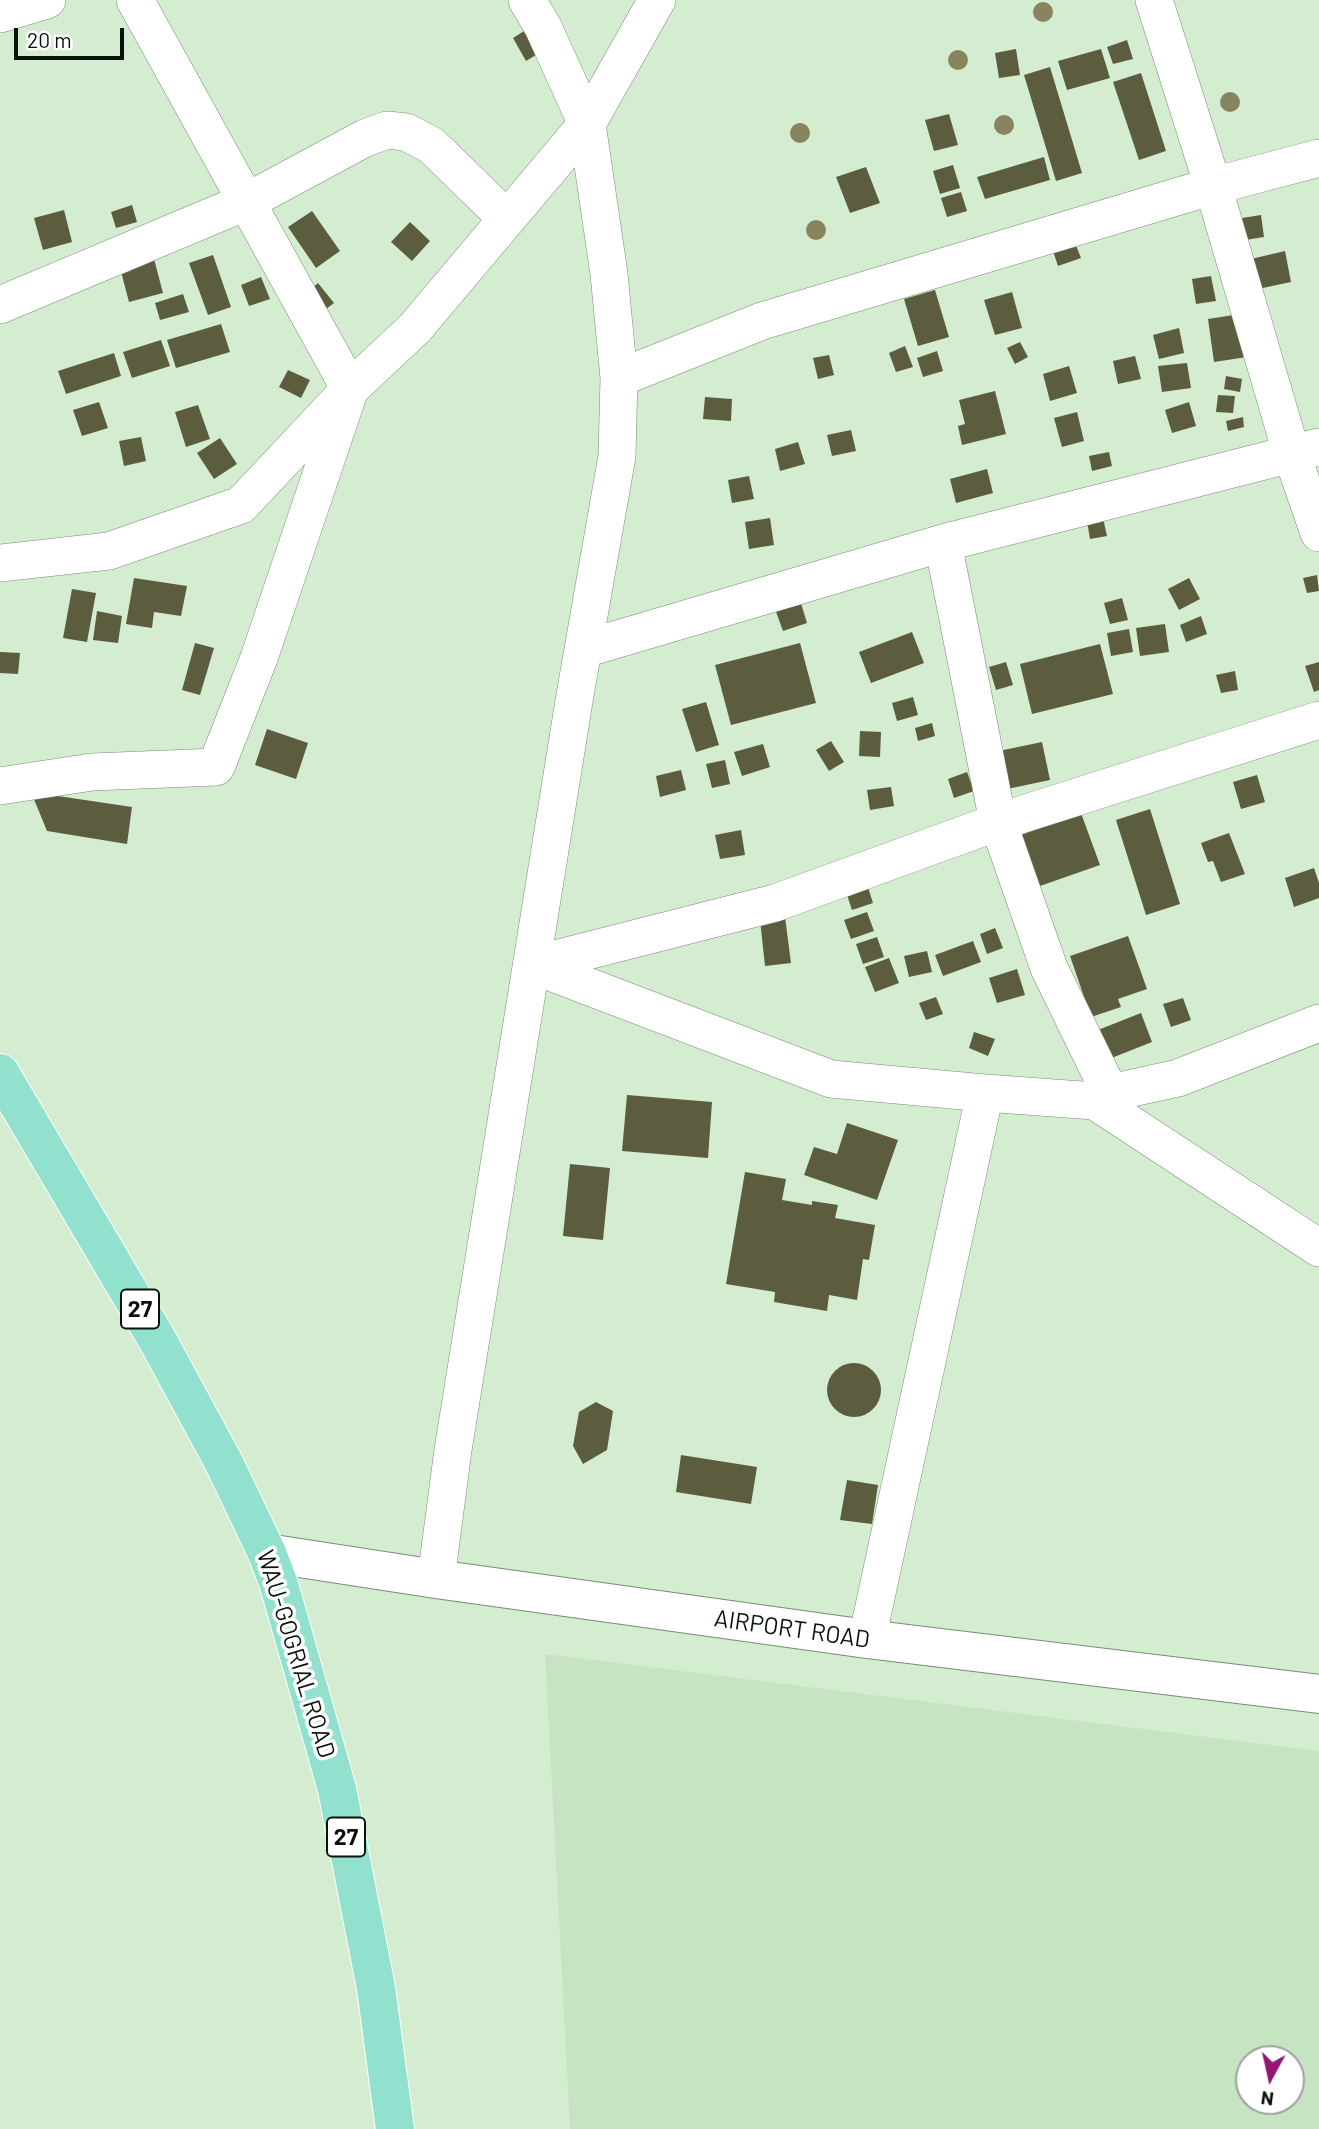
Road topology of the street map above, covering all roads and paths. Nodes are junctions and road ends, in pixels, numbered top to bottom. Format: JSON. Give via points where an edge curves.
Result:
{"nodes":[{"id":1,"x":47,"y":0,"type":"edge"},
{"id":2,"x":135,"y":0,"type":"edge"},
{"id":3,"x":527,"y":0,"type":"edge"},
{"id":4,"x":657,"y":0,"type":"edge"},
{"id":5,"x":1154,"y":0,"type":"edge"},
{"id":6,"x":0,"y":14,"type":"edge"},
{"id":7,"x":587,"y":124,"type":"junction"},
{"id":8,"x":1319,"y":158,"type":"edge"},
{"id":9,"x":1213,"y":186,"type":"junction"},
{"id":10,"x":247,"y":201,"type":"junction"},
{"id":11,"x":507,"y":219,"type":"junction"},
{"id":12,"x":0,"y":305,"type":"edge"},
{"id":13,"x":619,"y":378,"type":"junction"},
{"id":14,"x":350,"y":389,"type":"junction"},
{"id":15,"x":1306,"y":451,"type":"edge"},
{"id":16,"x":1319,"y":533,"type":"edge"},
{"id":17,"x":943,"y":543,"type":"junction"},
{"id":18,"x":0,"y":563,"type":"edge"},
{"id":19,"x":584,"y":649,"type":"junction"},
{"id":20,"x":1319,"y":720,"type":"edge"},
{"id":21,"x":0,"y":786,"type":"edge"},
{"id":22,"x":998,"y":822,"type":"junction"},
{"id":23,"x":532,"y":965,"type":"junction"},
{"id":24,"x":1319,"y":1023,"type":"edge"},
{"id":25,"x":0,"y":1073,"type":"edge"},
{"id":26,"x":985,"y":1093,"type":"junction"},
{"id":27,"x":1103,"y":1097,"type":"junction"},
{"id":28,"x":1319,"y":1248,"type":"edge"},
{"id":29,"x":267,"y":1553,"type":"junction"},
{"id":30,"x":436,"y":1579,"type":"junction"},
{"id":31,"x":867,"y":1639,"type":"junction"},
{"id":32,"x":1319,"y":1694,"type":"edge"},
{"id":33,"x":395,"y":2129,"type":"edge"}],
"edges":[{"from":1,"to":6,"type":"street"},
{"from":2,"to":10,"type":"street"},
{"from":3,"to":7,"type":"street"},
{"from":4,"to":7,"type":"street"},
{"from":5,"to":9,"type":"street"},
{"from":7,"to":11,"type":"street"},
{"from":7,"to":13,"type":"street"},
{"from":8,"to":9,"type":"street"},
{"from":9,"to":13,"type":"street","via":[[762,321]]},
{"from":9,"to":15,"type":"street"},
{"from":10,"to":11,"type":"street","via":[[387,130],[406,132],[431,145]]},
{"from":10,"to":12,"type":"street"},
{"from":10,"to":14,"type":"street"},
{"from":11,"to":14,"type":"street","via":[[415,328]]},
{"from":13,"to":19,"type":"street","via":[[617,456]]},
{"from":14,"to":18,"type":"street","via":[[241,505],[109,551]]},
{"from":14,"to":21,"type":"street","via":[[259,658],[216,767],[92,772]]},
{"from":15,"to":16,"type":"street"},
{"from":15,"to":17,"type":"street"},
{"from":17,"to":19,"type":"street"},
{"from":17,"to":22,"type":"street"},
{"from":19,"to":23,"type":"street"},
{"from":20,"to":22,"type":"street"},
{"from":22,"to":23,"type":"street","via":[[775,903]]},
{"from":22,"to":27,"type":"street","via":[[1049,968]]},
{"from":23,"to":26,"type":"street","via":[[831,1079]]},
{"from":23,"to":30,"type":"street"},
{"from":24,"to":27,"type":"street","via":[[1178,1077]]},
{"from":25,"to":29,"type":"main road","name":"WAU-GOGRIAL ROAD","number":"27","via":[[158,1341]]},
{"from":26,"to":27,"type":"street"},
{"from":26,"to":31,"type":"street"},
{"from":27,"to":28,"type":"street"},
{"from":29,"to":30,"type":"street","name":"AIRPORT ROAD"},
{"from":29,"to":33,"type":"main road","name":"WAU-GOGRIAL ROAD","number":"27","via":[[337,1789],[376,1987]]},
{"from":30,"to":31,"type":"street","name":"AIRPORT ROAD"},
{"from":31,"to":32,"type":"street","name":"AIRPORT ROAD"}]}
